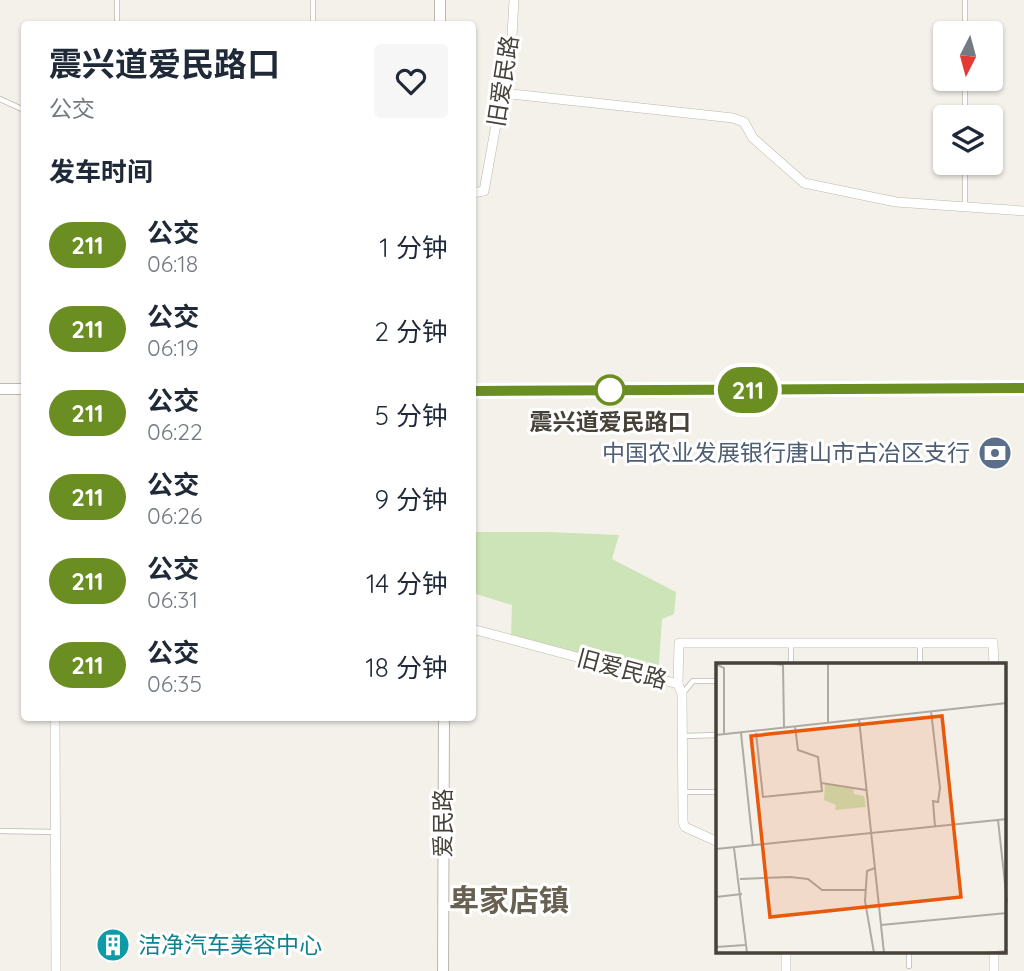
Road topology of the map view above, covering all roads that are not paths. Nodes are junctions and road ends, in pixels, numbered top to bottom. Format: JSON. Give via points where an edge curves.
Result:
{"nodes":[{"id":1,"x":117,"y":0,"type":"edge"},
{"id":2,"x":313,"y":0,"type":"edge"},
{"id":3,"x":440,"y":0,"type":"edge"},
{"id":4,"x":514,"y":0,"type":"edge"},
{"id":5,"x":965,"y":0,"type":"edge"},
{"id":6,"x":117,"y":21,"type":"edge"},
{"id":7,"x":313,"y":21,"type":"edge"},
{"id":8,"x":440,"y":21,"type":"edge"},
{"id":9,"x":965,"y":21,"type":"edge"},
{"id":10,"x":502,"y":93,"type":"junction"},
{"id":11,"x":0,"y":100,"type":"edge"},
{"id":12,"x":21,"y":109,"type":"edge"},
{"id":13,"x":965,"y":175,"type":"edge"},
{"id":14,"x":476,"y":192,"type":"edge"},
{"id":15,"x":965,"y":207,"type":"junction"},
{"id":16,"x":1024,"y":211,"type":"edge"},
{"id":17,"x":1024,"y":388,"type":"edge"},
{"id":18,"x":0,"y":389,"type":"edge"},
{"id":19,"x":21,"y":389,"type":"edge"},
{"id":20,"x":476,"y":391,"type":"edge"},
{"id":21,"x":476,"y":630,"type":"edge"},
{"id":22,"x":791,"y":643,"type":"junction"},
{"id":23,"x":920,"y":643,"type":"junction"},
{"id":24,"x":791,"y":663,"type":"edge"},
{"id":25,"x":920,"y":663,"type":"edge"},
{"id":26,"x":993,"y":663,"type":"edge"},
{"id":27,"x":716,"y":681,"type":"edge"},
{"id":28,"x":678,"y":684,"type":"junction"},
{"id":29,"x":682,"y":694,"type":"junction"},
{"id":30,"x":55,"y":721,"type":"edge"},
{"id":31,"x":444,"y":721,"type":"edge"},
{"id":32,"x":682,"y":736,"type":"junction"},
{"id":33,"x":716,"y":736,"type":"edge"},
{"id":34,"x":683,"y":792,"type":"junction"},
{"id":35,"x":716,"y":792,"type":"edge"},
{"id":36,"x":0,"y":831,"type":"edge"},
{"id":37,"x":57,"y":832,"type":"junction"},
{"id":38,"x":716,"y":841,"type":"edge"},
{"id":39,"x":909,"y":954,"type":"edge"},
{"id":40,"x":909,"y":966,"type":"dead end"},
{"id":41,"x":56,"y":971,"type":"edge"},
{"id":42,"x":443,"y":971,"type":"edge"}],
"edges":[{"from":1,"to":6,"type":"lane"},
{"from":2,"to":7,"type":"lane"},
{"from":3,"to":8,"type":"street"},
{"from":4,"to":10,"type":"street","name":"旧爱民路"},
{"from":5,"to":9,"type":"lane"},
{"from":10,"to":14,"type":"street","name":"旧爱民路","via":[[484,191]]},
{"from":10,"to":15,"type":"street","via":[[733,118],[744,122],[753,138],[804,183],[896,202]]},
{"from":11,"to":12,"type":"lane"},
{"from":13,"to":15,"type":"lane"},
{"from":15,"to":16,"type":"street"},
{"from":17,"to":20,"type":"street"},
{"from":18,"to":19,"type":"street"},
{"from":21,"to":28,"type":"street","name":"旧爱民路"},
{"from":22,"to":23,"type":"street"},
{"from":22,"to":24,"type":"lane"},
{"from":22,"to":28,"type":"street","via":[[679,643]]},
{"from":23,"to":25,"type":"lane"},
{"from":23,"to":26,"type":"street","via":[[993,643]]},
{"from":27,"to":29,"type":"lane","via":[[693,681]]},
{"from":28,"to":29,"type":"street","name":"旧爱民路"},
{"from":29,"to":32,"type":"street","name":"旧爱民路"},
{"from":30,"to":37,"type":"street"},
{"from":31,"to":42,"type":"street","name":"爱民路"},
{"from":32,"to":33,"type":"lane"},
{"from":32,"to":34,"type":"street","name":"旧爱民路"},
{"from":34,"to":35,"type":"lane"},
{"from":34,"to":38,"type":"street","name":"旧爱民路","via":[[685,827]]},
{"from":36,"to":37,"type":"lane"},
{"from":37,"to":41,"type":"street"},
{"from":39,"to":40,"type":"lane"}]}
